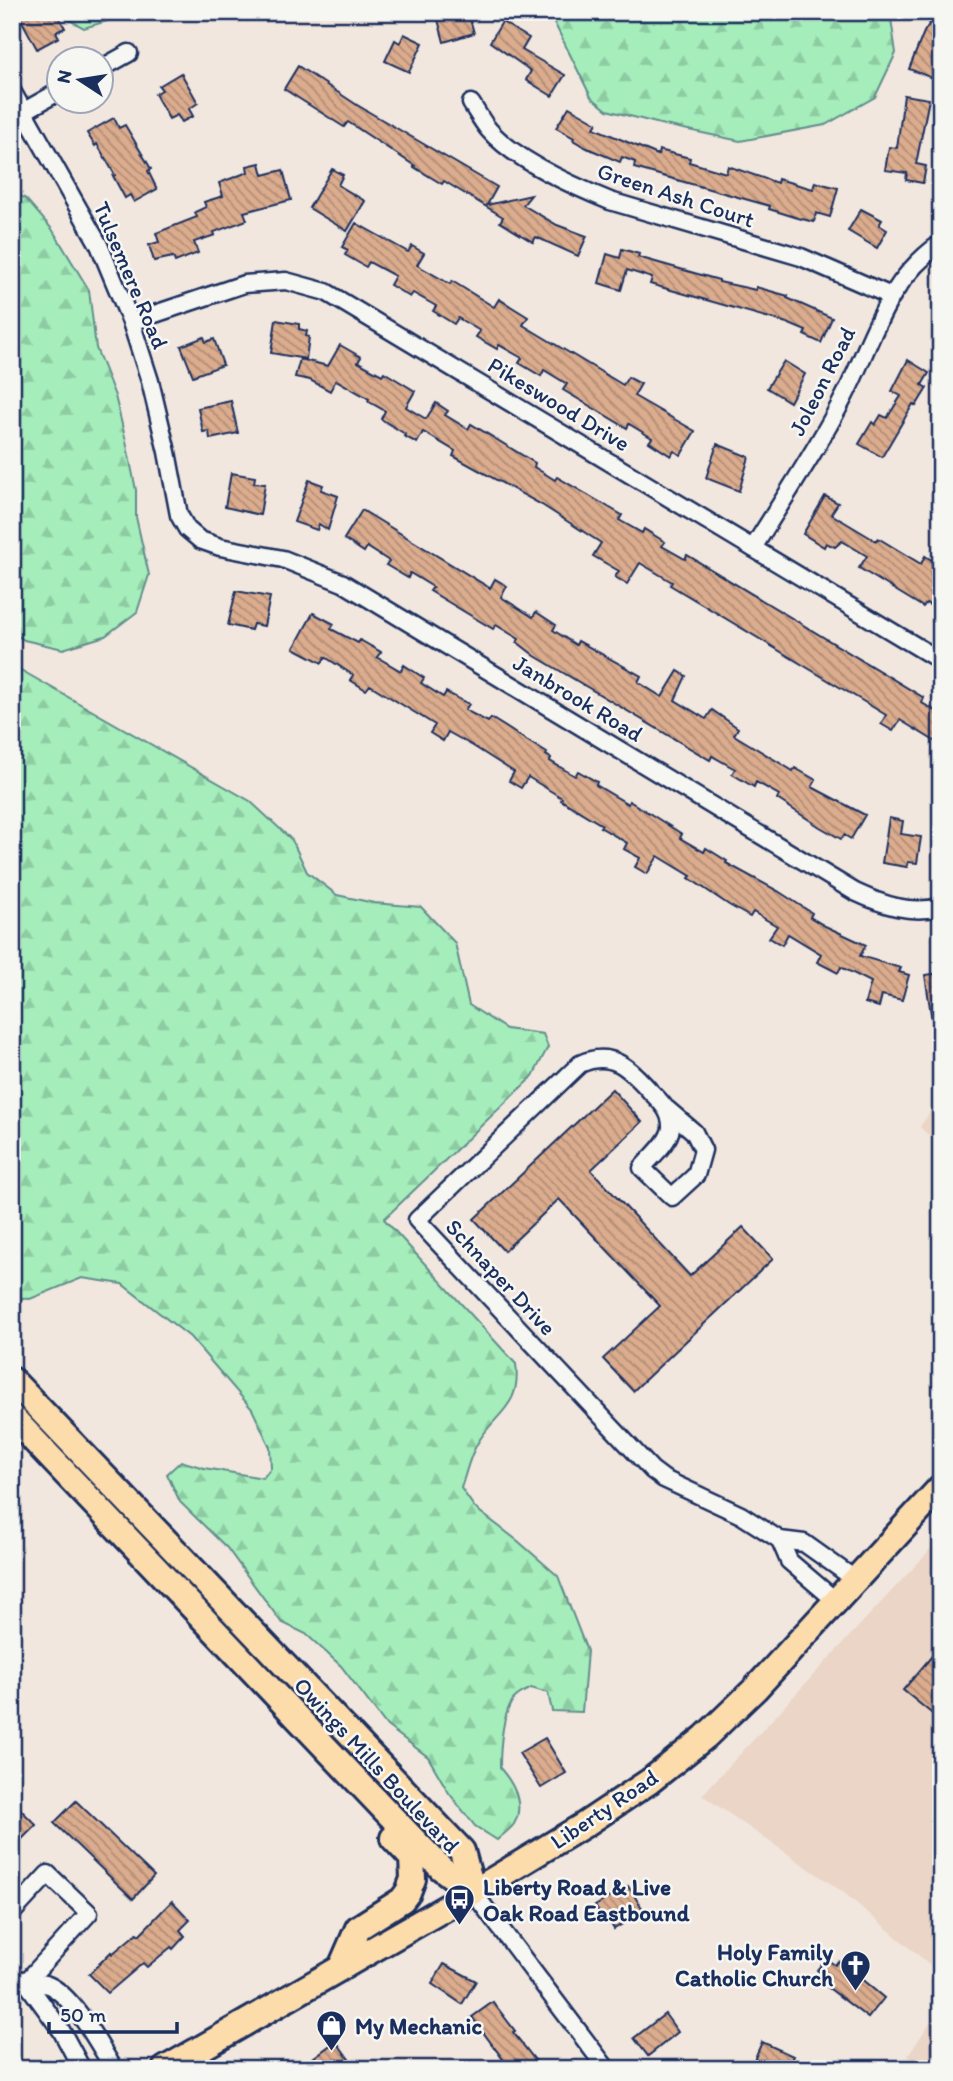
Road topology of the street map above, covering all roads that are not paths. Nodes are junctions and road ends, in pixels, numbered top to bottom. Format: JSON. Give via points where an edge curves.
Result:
{"nodes":[{"id":1,"x":129,"y":53,"type":"dead end"},
{"id":2,"x":116,"y":60,"type":"edge"},
{"id":3,"x":12,"y":91,"type":"edge"},
{"id":4,"x":46,"y":100,"type":"edge"},
{"id":5,"x":471,"y":103,"type":"dead end"},
{"id":6,"x":18,"y":115,"type":"edge"},
{"id":7,"x":941,"y":243,"type":"edge"},
{"id":8,"x":891,"y":296,"type":"junction"},
{"id":9,"x":131,"y":322,"type":"junction"},
{"id":10,"x":187,"y":529,"type":"joint"},
{"id":11,"x":753,"y":548,"type":"junction"},
{"id":12,"x":941,"y":661,"type":"edge"},
{"id":13,"x":941,"y":907,"type":"edge"},
{"id":14,"x":667,"y":1109,"type":"junction"},
{"id":15,"x":12,"y":1380,"type":"edge"},
{"id":16,"x":12,"y":1417,"type":"edge"},
{"id":17,"x":941,"y":1487,"type":"edge"},
{"id":18,"x":780,"y":1540,"type":"junction"},
{"id":19,"x":856,"y":1580,"type":"junction"},
{"id":20,"x":836,"y":1601,"type":"junction"},
{"id":21,"x":383,"y":1808,"type":"junction"},
{"id":22,"x":473,"y":1892,"type":"junction"},
{"id":23,"x":12,"y":1913,"type":"edge"},
{"id":24,"x":341,"y":1967,"type":"junction"},
{"id":25,"x":19,"y":1979,"type":"edge"},
{"id":26,"x":82,"y":2069,"type":"edge"},
{"id":27,"x":114,"y":2069,"type":"edge"},
{"id":28,"x":165,"y":2069,"type":"edge"},
{"id":29,"x":607,"y":2069,"type":"edge"}],
"edges":[{"from":1,"to":2,"type":"street"},
{"from":3,"to":6,"type":"street","name":"Tulsemere Road"},
{"from":4,"to":6,"type":"street"},
{"from":5,"to":8,"type":"street","name":"Green Ash Court","via":[[504,145],[583,190],[801,257]]},
{"from":6,"to":9,"type":"street","name":"Tulsemere Road","via":[[99,245]]},
{"from":7,"to":8,"type":"street","name":"Joleon Road","via":[[922,256]]},
{"from":8,"to":11,"type":"street","name":"Joleon Road","via":[[844,397]]},
{"from":9,"to":10,"type":"street","name":"Tulsemere Road","via":[[150,381],[179,514]]},
{"from":9,"to":11,"type":"street","name":"Pikeswood Drive","via":[[243,284],[286,281],[326,292]]},
{"from":10,"to":13,"type":"street","name":"Janbrook Road","via":[[200,541],[283,559],[344,583],[855,892],[905,909]]},
{"from":11,"to":12,"type":"street","name":"Pikeswood Drive"},
{"from":14,"to":14,"type":"street","name":"Schnaper Drive","via":[[668,1139],[642,1168],[672,1197],[696,1175],[703,1150],[694,1132]]},
{"from":14,"to":18,"type":"street","name":"Schnaper Drive","via":[[621,1063],[593,1058],[580,1063],[417,1220],[652,1470]]},
{"from":15,"to":22,"type":"main road","name":"Owings Mills Boulevard","via":[[462,1851]]},
{"from":16,"to":21,"type":"main road","name":"Owings Mills Boulevard"},
{"from":17,"to":19,"type":"main road","name":"Liberty Road"},
{"from":18,"to":19,"type":"street","name":"Schnaper Drive","via":[[804,1543]]},
{"from":18,"to":20,"type":"street","name":"Schnaper Drive","via":[[789,1561]]},
{"from":19,"to":20,"type":"main road","name":"Liberty Road"},
{"from":20,"to":22,"type":"main road","name":"Liberty Road","via":[[762,1681],[682,1756],[603,1814]]},
{"from":21,"to":22,"type":"main road","name":"Owings Mills Boulevard","via":[[440,1868]]},
{"from":21,"to":24,"type":"main road","via":[[381,1825],[411,1858],[413,1879],[402,1900],[358,1928]]},
{"from":22,"to":24,"type":"main road","name":"Liberty Road"},
{"from":22,"to":29,"type":"street"},
{"from":23,"to":25,"type":"street","via":[[48,1874],[89,1913]]},
{"from":24,"to":28,"type":"main road","name":"Liberty Road"},
{"from":25,"to":26,"type":"street","via":[[61,2030]]},
{"from":25,"to":27,"type":"street","via":[[48,1985],[63,1997]]}]}
